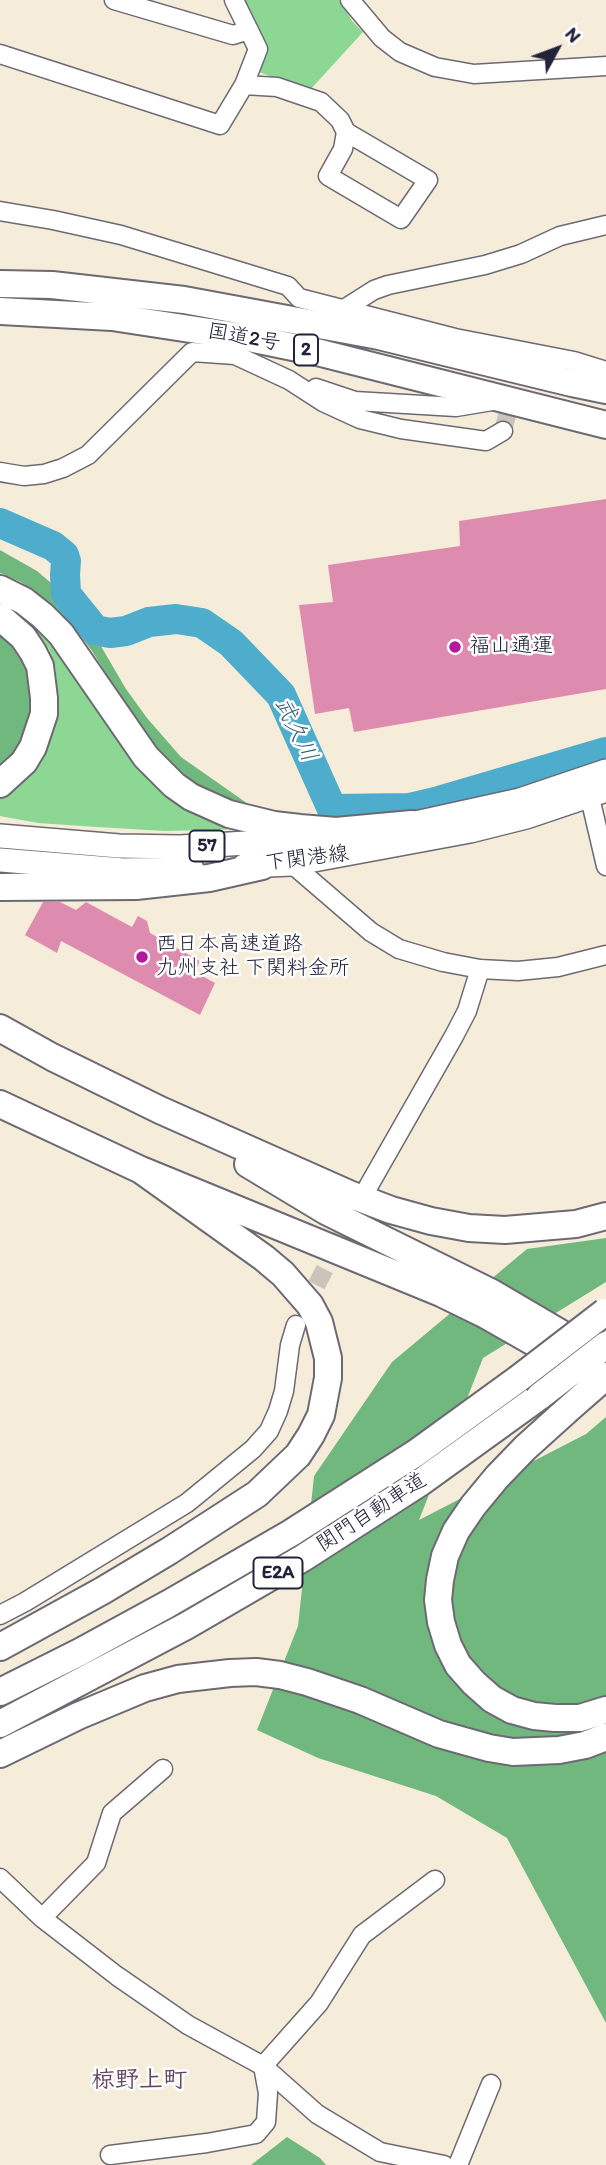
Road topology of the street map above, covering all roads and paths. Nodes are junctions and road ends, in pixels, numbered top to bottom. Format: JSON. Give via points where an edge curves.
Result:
{"nodes":[{"id":1,"x":114,"y":0,"type":"edge"},
{"id":2,"x":234,"y":0,"type":"edge"},
{"id":3,"x":350,"y":0,"type":"edge"},
{"id":4,"x":249,"y":30,"type":"junction"},
{"id":5,"x":0,"y":54,"type":"edge"},
{"id":6,"x":606,"y":66,"type":"edge"},
{"id":7,"x":244,"y":85,"type":"junction"},
{"id":8,"x":346,"y":132,"type":"junction"},
{"id":9,"x":0,"y":211,"type":"edge"},
{"id":10,"x":606,"y":225,"type":"edge"},
{"id":11,"x":0,"y":284,"type":"edge"},
{"id":12,"x":344,"y":309,"type":"junction"},
{"id":13,"x":0,"y":311,"type":"edge"},
{"id":14,"x":606,"y":371,"type":"edge"},
{"id":15,"x":289,"y":380,"type":"junction"},
{"id":16,"x":606,"y":390,"type":"edge"},
{"id":17,"x":502,"y":399,"type":"junction"},
{"id":18,"x":606,"y":425,"type":"edge"},
{"id":19,"x":503,"y":431,"type":"dead end"},
{"id":20,"x":0,"y":472,"type":"edge"},
{"id":21,"x":0,"y":589,"type":"edge"},
{"id":22,"x":0,"y":617,"type":"edge"},
{"id":23,"x":0,"y":784,"type":"edge"},
{"id":24,"x":597,"y":784,"type":"edge"},
{"id":25,"x":412,"y":824,"type":"junction"},
{"id":26,"x":0,"y":835,"type":"edge"},
{"id":27,"x":0,"y":860,"type":"edge"},
{"id":28,"x":292,"y":864,"type":"junction"},
{"id":29,"x":262,"y":866,"type":"junction"},
{"id":30,"x":606,"y":866,"type":"edge"},
{"id":31,"x":0,"y":887,"type":"edge"},
{"id":32,"x":606,"y":955,"type":"edge"},
{"id":33,"x":480,"y":969,"type":"junction"},
{"id":34,"x":0,"y":1028,"type":"edge"},
{"id":35,"x":0,"y":1042,"type":"edge"},
{"id":36,"x":51,"y":1057,"type":"junction"},
{"id":37,"x":7,"y":1109,"type":"edge"},
{"id":38,"x":160,"y":1110,"type":"junction"},
{"id":39,"x":141,"y":1170,"type":"junction"},
{"id":40,"x":368,"y":1187,"type":"dead end"},
{"id":41,"x":606,"y":1216,"type":"edge"},
{"id":42,"x":606,"y":1311,"type":"edge"},
{"id":43,"x":296,"y":1325,"type":"tunnel mouth"},
{"id":44,"x":606,"y":1345,"type":"edge"},
{"id":45,"x":599,"y":1366,"type":"edge"},
{"id":46,"x":606,"y":1388,"type":"edge"},
{"id":47,"x":0,"y":1615,"type":"edge"},
{"id":48,"x":0,"y":1647,"type":"edge"},
{"id":49,"x":0,"y":1692,"type":"edge"},
{"id":50,"x":606,"y":1710,"type":"edge"},
{"id":51,"x":0,"y":1724,"type":"edge"},
{"id":52,"x":606,"y":1737,"type":"edge"},
{"id":53,"x":0,"y":1754,"type":"edge"},
{"id":54,"x":163,"y":1769,"type":"dead end"},
{"id":55,"x":0,"y":1878,"type":"edge"},
{"id":56,"x":435,"y":1880,"type":"dead end"},
{"id":57,"x":42,"y":1918,"type":"junction"},
{"id":58,"x":263,"y":2066,"type":"junction"},
{"id":59,"x":491,"y":2084,"type":"dead end"},
{"id":60,"x":110,"y":2155,"type":"dead end"},
{"id":61,"x":444,"y":2165,"type":"edge"},
{"id":62,"x":458,"y":2165,"type":"edge"}],
"edges":[{"from":1,"to":4,"type":"street","via":[[233,35]]},
{"from":2,"to":4,"type":"street"},
{"from":3,"to":6,"type":"street","via":[[382,38],[435,67],[474,74]]},
{"from":4,"to":7,"type":"street","via":[[258,49]]},
{"from":5,"to":7,"type":"street","via":[[220,125]]},
{"from":7,"to":8,"type":"street","via":[[277,87],[321,102]]},
{"from":8,"to":8,"type":"street","via":[[343,149],[328,176],[401,219],[428,180]]},
{"from":9,"to":12,"type":"street","via":[[121,234],[288,286],[299,299]]},
{"from":10,"to":12,"type":"street","via":[[560,236],[485,265],[388,285]]},
{"from":11,"to":16,"type":"highway","name":"国道2号","number":"2","via":[[52,285],[184,300],[379,336]]},
{"from":12,"to":14,"type":"street","via":[[522,356],[574,361]]},
{"from":13,"to":17,"type":"highway","name":"国道2号","number":"2","via":[[113,317],[249,338]]},
{"from":15,"to":17,"type":"street","via":[[355,401],[456,407]]},
{"from":15,"to":19,"type":"street","via":[[360,419],[401,429],[486,441]]},
{"from":15,"to":20,"type":"street","via":[[235,355],[192,352],[88,455],[44,474]]},
{"from":17,"to":18,"type":"highway","name":"国道2号","number":"2"},
{"from":21,"to":25,"type":"highway","via":[[43,616],[61,635],[146,757],[191,797],[229,814],[274,825],[336,831]]},
{"from":22,"to":23,"type":"highway","via":[[23,637],[40,666],[44,714],[24,762]]},
{"from":24,"to":25,"type":"main road","name":"下関港線","number":"57"},
{"from":24,"to":28,"type":"main road","name":"下関港線","number":"57","via":[[526,817]]},
{"from":24,"to":30,"type":"street"},
{"from":25,"to":26,"type":"main road","name":"下関港線","number":"57","via":[[296,842],[180,847],[97,845]]},
{"from":27,"to":29,"type":"main road","name":"下関港線","number":"57","via":[[123,870]]},
{"from":28,"to":29,"type":"main road","name":"下関港線","number":"57"},
{"from":28,"to":33,"type":"street","via":[[371,932],[400,949]]},
{"from":29,"to":31,"type":"highway","via":[[209,878],[136,886]]},
{"from":32,"to":33,"type":"street","via":[[558,967]]},
{"from":33,"to":40,"type":"street","via":[[467,1011]]},
{"from":34,"to":36,"type":"highway"},
{"from":35,"to":36,"type":"highway"},
{"from":36,"to":38,"type":"highway"},
{"from":37,"to":39,"type":"highway"},
{"from":38,"to":41,"type":"highway","via":[[349,1194],[431,1221],[505,1230],[576,1224]]},
{"from":38,"to":45,"type":"highway","via":[[305,1199],[503,1300]]},
{"from":39,"to":46,"type":"highway","via":[[441,1293],[526,1337]]},
{"from":39,"to":48,"type":"highway","via":[[283,1273],[310,1305],[328,1358],[321,1415],[298,1455],[257,1494],[169,1552]]},
{"from":42,"to":49,"type":"highway","name":"関門自動車道","number":"E2A","bridge":true,"via":[[416,1453],[291,1533]]},
{"from":43,"to":47,"type":"street","via":[[278,1411],[253,1449],[187,1503]]},
{"from":44,"to":45,"type":"highway","number":"E2A","bridge":true},
{"from":45,"to":50,"type":"highway","bridge":true,"via":[[566,1411],[473,1506],[445,1556],[438,1600],[448,1645],[458,1665],[492,1699],[534,1716],[580,1718]]},
{"from":45,"to":51,"type":"highway","name":"関門自動車道","number":"E2A","bridge":true,"via":[[540,1396],[421,1482],[303,1558]]},
{"from":52,"to":53,"type":"highway","via":[[559,1751],[489,1748],[439,1734],[307,1682],[256,1672],[178,1679],[145,1688]]},
{"from":54,"to":57,"type":"street","via":[[112,1813],[96,1863]]},
{"from":55,"to":57,"type":"street"},
{"from":56,"to":58,"type":"street","via":[[362,1935],[319,2003]]},
{"from":57,"to":58,"type":"street","via":[[188,2025]]},
{"from":58,"to":60,"type":"street","via":[[268,2093],[266,2122],[256,2134]]},
{"from":58,"to":61,"type":"street","via":[[317,2115],[380,2152]]},
{"from":59,"to":62,"type":"street"}]}
